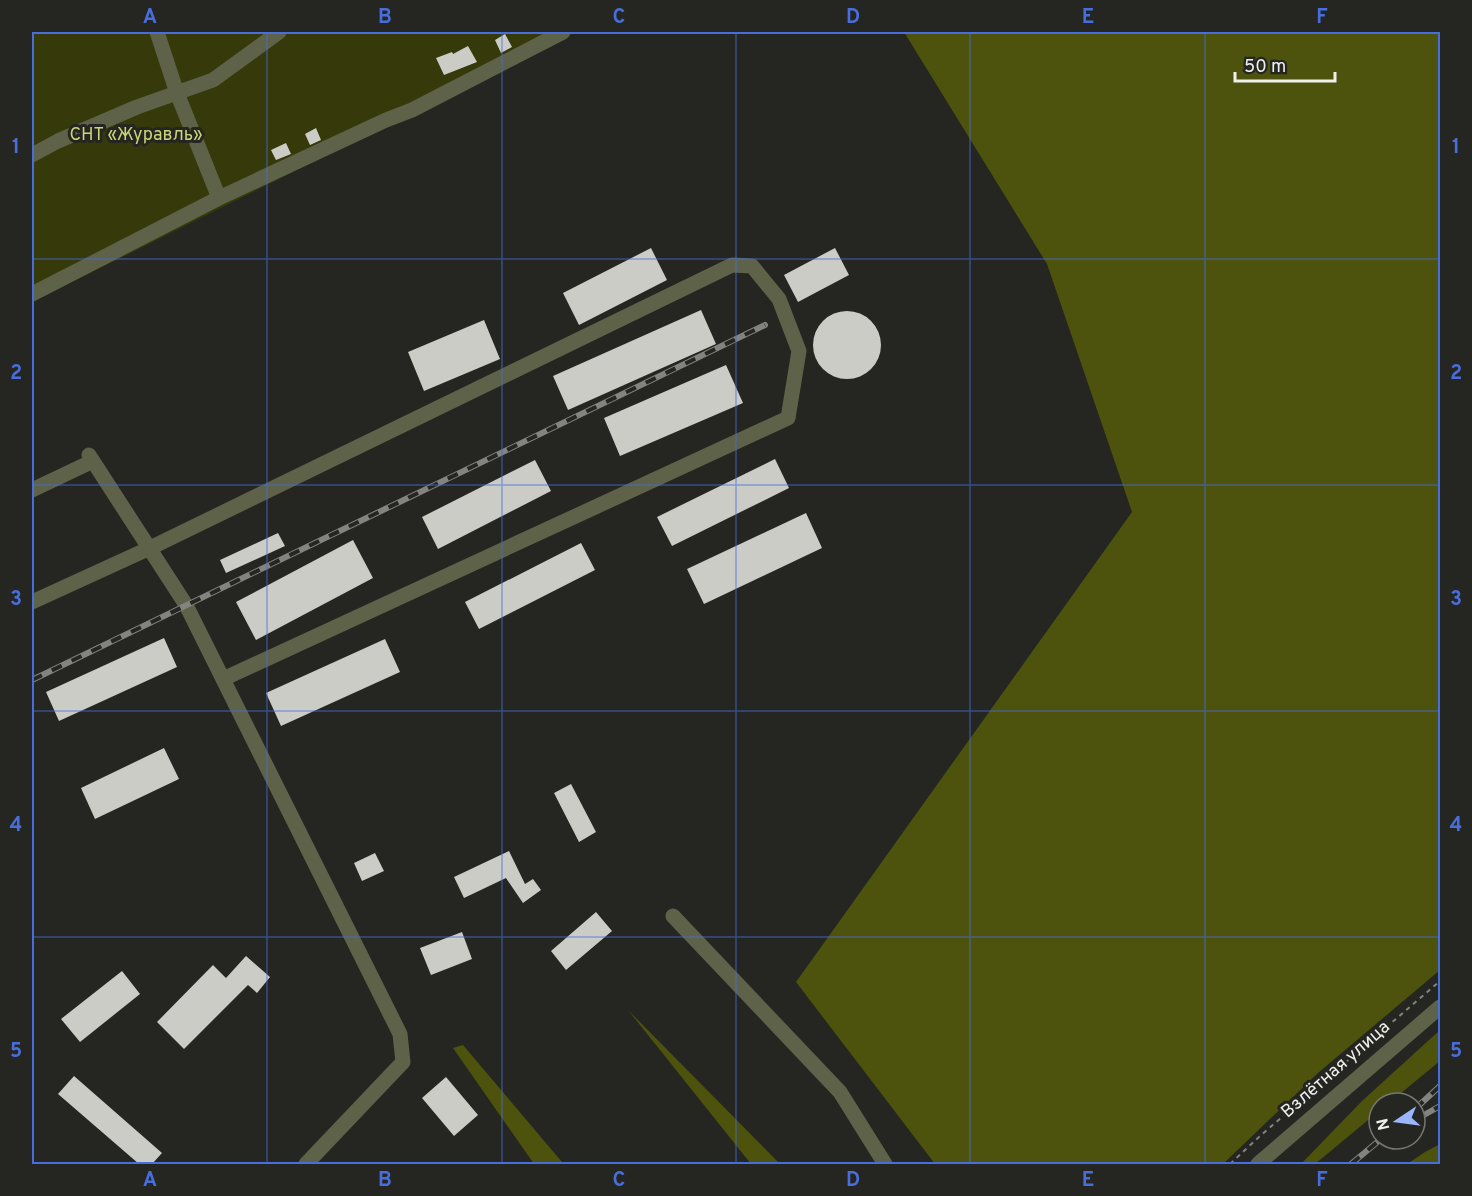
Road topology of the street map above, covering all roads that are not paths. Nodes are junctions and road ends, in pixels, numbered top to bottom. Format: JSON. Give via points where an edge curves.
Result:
{"nodes":[{"id":1,"x":157,"y":32,"type":"edge"},
{"id":2,"x":279,"y":32,"type":"edge"},
{"id":3,"x":563,"y":32,"type":"edge"},
{"id":4,"x":177,"y":93,"type":"junction"},
{"id":5,"x":32,"y":155,"type":"edge"},
{"id":6,"x":219,"y":198,"type":"junction"},
{"id":7,"x":32,"y":294,"type":"edge"},
{"id":8,"x":32,"y":490,"type":"edge"},
{"id":9,"x":150,"y":548,"type":"junction"},
{"id":10,"x":32,"y":602,"type":"edge"},
{"id":11,"x":223,"y":679,"type":"junction"},
{"id":12,"x":673,"y":916,"type":"dead end"},
{"id":13,"x":1440,"y":1007,"type":"edge"},
{"id":14,"x":306,"y":1164,"type":"edge"},
{"id":15,"x":885,"y":1164,"type":"edge"},
{"id":16,"x":1258,"y":1164,"type":"edge"}],
"edges":[{"from":1,"to":4,"type":"street"},
{"from":2,"to":4,"type":"street","via":[[213,80]]},
{"from":3,"to":6,"type":"street","via":[[412,110]]},
{"from":4,"to":5,"type":"street","via":[[127,111]]},
{"from":4,"to":6,"type":"street"},
{"from":6,"to":7,"type":"street"},
{"from":8,"to":9,"type":"street","via":[[91,458]]},
{"from":9,"to":10,"type":"street"},
{"from":9,"to":11,"type":"street","via":[[186,605]]},
{"from":9,"to":11,"type":"street","via":[[732,265],[752,266],[779,299],[799,351],[788,418]]},
{"from":11,"to":14,"type":"street","via":[[400,1034],[403,1062]]},
{"from":12,"to":15,"type":"street","via":[[840,1092]]},
{"from":13,"to":16,"type":"street","name":"Взлётная улица"}]}
